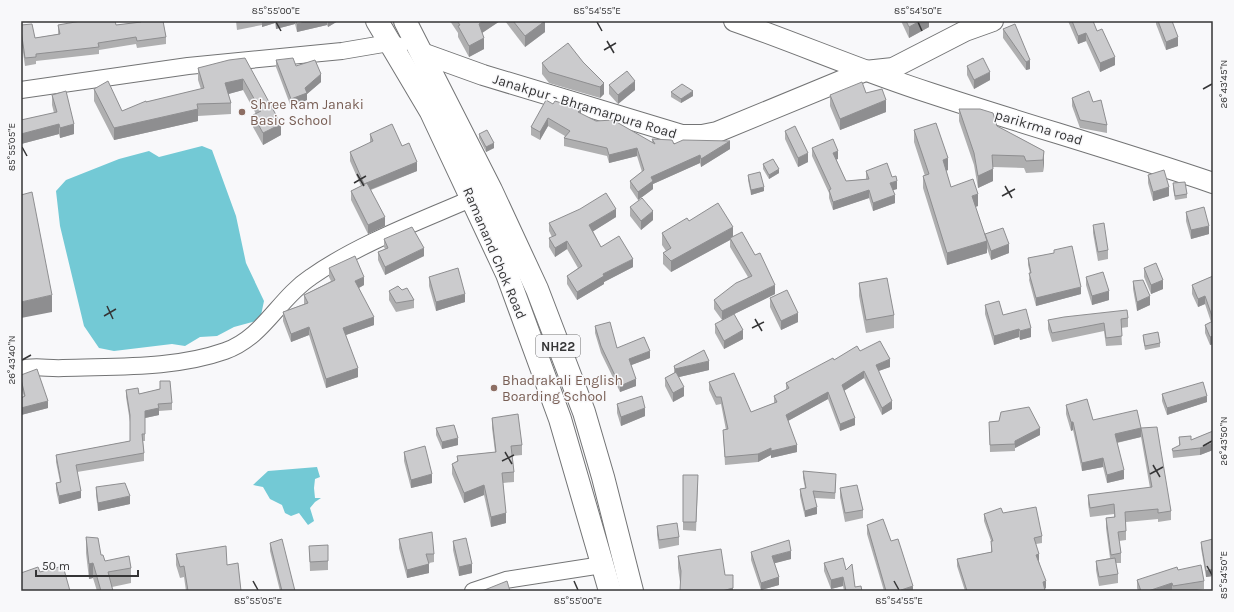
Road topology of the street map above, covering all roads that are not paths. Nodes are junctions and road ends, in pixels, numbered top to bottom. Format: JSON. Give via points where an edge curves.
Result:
{"nodes":[{"id":1,"x":377,"y":21,"type":"edge"},
{"id":2,"x":405,"y":21,"type":"edge"},
{"id":3,"x":734,"y":21,"type":"edge"},
{"id":4,"x":993,"y":21,"type":"edge"},
{"id":5,"x":389,"y":43,"type":"junction"},
{"id":6,"x":422,"y":53,"type":"junction"},
{"id":7,"x":865,"y":71,"type":"junction"},
{"id":8,"x":21,"y":90,"type":"edge"},
{"id":9,"x":1213,"y":183,"type":"edge"},
{"id":10,"x":481,"y":194,"type":"junction"},
{"id":11,"x":21,"y":369,"type":"edge"},
{"id":12,"x":602,"y":564,"type":"junction"},
{"id":13,"x":473,"y":591,"type":"edge"},
{"id":14,"x":610,"y":591,"type":"edge"},
{"id":15,"x":632,"y":591,"type":"edge"}],
"edges":[{"from":1,"to":5,"type":"highway","name":"Ramanand Chok Road","number":"NH22"},
{"from":2,"to":6,"type":"highway","name":"Ramanand Chok Road"},
{"from":3,"to":7,"type":"street","name":"parikrma road"},
{"from":4,"to":7,"type":"street","name":"Janakpur - Bhramarpura Road","via":[[893,68]]},
{"from":5,"to":6,"type":"street"},
{"from":5,"to":8,"type":"street","via":[[342,51],[188,66]]},
{"from":5,"to":10,"type":"highway","name":"Ramanand Chok Road","number":"NH22"},
{"from":6,"to":7,"type":"street","name":"Janakpur - Bhramarpura Road","via":[[483,75],[682,135],[717,132]]},
{"from":6,"to":10,"type":"highway","name":"Ramanand Chok Road","number":"NH22"},
{"from":7,"to":9,"type":"street","name":"parikrma road"},
{"from":10,"to":11,"type":"street","via":[[332,263],[299,285],[253,336],[226,351],[196,359],[155,364]]},
{"from":10,"to":12,"type":"highway","name":"Ramanand Chok Road","number":"NH22","via":[[560,419]]},
{"from":10,"to":15,"type":"highway","name":"Ramanand Chok Road","number":"NH22","via":[[537,289],[584,412],[604,477]]},
{"from":12,"to":13,"type":"street","via":[[506,580]]},
{"from":12,"to":14,"type":"highway","name":"Ramanand Chok Road","number":"NH22"}]}
